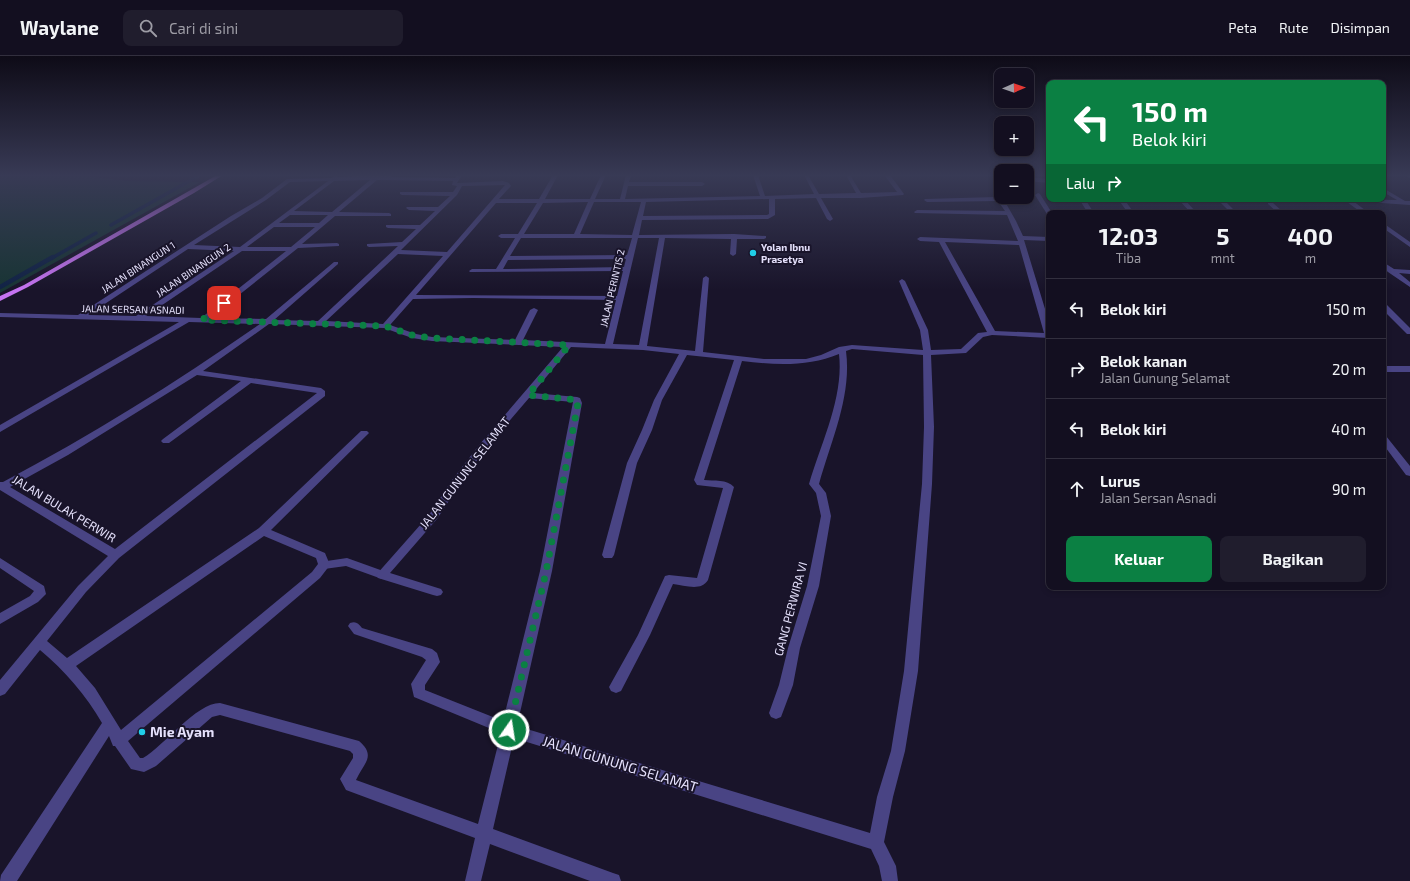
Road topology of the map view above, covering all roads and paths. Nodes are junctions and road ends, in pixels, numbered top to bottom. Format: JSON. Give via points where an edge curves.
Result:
{"nodes":[{"id":1,"x":291,"y":213,"type":"edge"},
{"id":2,"x":335,"y":213,"type":"edge"},
{"id":3,"x":1009,"y":213,"type":"edge"},
{"id":4,"x":154,"y":214,"type":"edge"},
{"id":5,"x":241,"y":214,"type":"edge"},
{"id":6,"x":348,"y":214,"type":"edge"},
{"id":7,"x":436,"y":214,"type":"edge"},
{"id":8,"x":485,"y":214,"type":"edge"},
{"id":9,"x":533,"y":214,"type":"edge"},
{"id":10,"x":586,"y":214,"type":"edge"},
{"id":11,"x":641,"y":214,"type":"edge"},
{"id":12,"x":772,"y":214,"type":"edge"},
{"id":13,"x":827,"y":214,"type":"edge"},
{"id":14,"x":389,"y":215,"type":"dead end"},
{"id":15,"x":640,"y":218,"type":"junction"},
{"id":16,"x":830,"y":219,"type":"dead end"},
{"id":17,"x":274,"y":225,"type":"junction"},
{"id":18,"x":321,"y":225,"type":"junction"},
{"id":19,"x":388,"y":226,"type":"dead end"},
{"id":20,"x":422,"y":227,"type":"junction"},
{"id":21,"x":1386,"y":227,"type":"edge"},
{"id":22,"x":501,"y":236,"type":"dead end"},
{"id":23,"x":519,"y":236,"type":"junction"},
{"id":24,"x":576,"y":236,"type":"junction"},
{"id":25,"x":634,"y":236,"type":"junction"},
{"id":26,"x":662,"y":236,"type":"junction"},
{"id":27,"x":734,"y":236,"type":"junction"},
{"id":28,"x":764,"y":237,"type":"dead end"},
{"id":29,"x":920,"y":239,"type":"dead end"},
{"id":30,"x":1046,"y":239,"type":"edge"},
{"id":31,"x":941,"y":240,"type":"junction"},
{"id":32,"x":1020,"y":240,"type":"junction"},
{"id":33,"x":405,"y":244,"type":"junction"},
{"id":34,"x":337,"y":245,"type":"dead end"},
{"id":35,"x":369,"y":245,"type":"dead end"},
{"id":36,"x":1410,"y":245,"type":"edge"},
{"id":37,"x":187,"y":247,"type":"junction"},
{"id":38,"x":294,"y":248,"type":"junction"},
{"id":39,"x":241,"y":249,"type":"junction"},
{"id":40,"x":396,"y":252,"type":"junction"},
{"id":41,"x":448,"y":254,"type":"junction"},
{"id":42,"x":733,"y":254,"type":"dead end"},
{"id":43,"x":630,"y":257,"type":"junction"},
{"id":44,"x":505,"y":258,"type":"junction"},
{"id":45,"x":336,"y":263,"type":"dead end"},
{"id":46,"x":1386,"y":267,"type":"edge"},
{"id":47,"x":627,"y":269,"type":"junction"},
{"id":48,"x":1386,"y":270,"type":"edge"},
{"id":49,"x":472,"y":271,"type":"dead end"},
{"id":50,"x":498,"y":271,"type":"junction"},
{"id":51,"x":1391,"y":271,"type":"junction"},
{"id":52,"x":1410,"y":272,"type":"edge"},
{"id":53,"x":706,"y":278,"type":"dead end"},
{"id":54,"x":902,"y":281,"type":"dead end"},
{"id":55,"x":1410,"y":285,"type":"edge"},
{"id":56,"x":409,"y":297,"type":"junction"},
{"id":57,"x":620,"y":298,"type":"junction"},
{"id":58,"x":0,"y":299,"type":"edge"},
{"id":59,"x":1386,"y":309,"type":"edge"},
{"id":60,"x":534,"y":310,"type":"dead end"},
{"id":61,"x":0,"y":316,"type":"edge"},
{"id":62,"x":78,"y":318,"type":"junction"},
{"id":63,"x":137,"y":319,"type":"junction"},
{"id":64,"x":187,"y":320,"type":"junction"},
{"id":65,"x":202,"y":320,"type":"junction"},
{"id":66,"x":267,"y":322,"type":"junction"},
{"id":67,"x":320,"y":323,"type":"junction"},
{"id":68,"x":385,"y":326,"type":"junction"},
{"id":69,"x":1046,"y":326,"type":"edge"},
{"id":70,"x":1410,"y":332,"type":"edge"},
{"id":71,"x":992,"y":333,"type":"junction"},
{"id":72,"x":1046,"y":336,"type":"edge"},
{"id":73,"x":518,"y":342,"type":"junction"},
{"id":74,"x":569,"y":345,"type":"junction"},
{"id":75,"x":608,"y":347,"type":"junction"},
{"id":76,"x":643,"y":348,"type":"junction"},
{"id":77,"x":842,"y":349,"type":"junction"},
{"id":78,"x":927,"y":352,"type":"junction"},
{"id":79,"x":684,"y":353,"type":"junction"},
{"id":80,"x":699,"y":354,"type":"junction"},
{"id":81,"x":739,"y":358,"type":"junction"},
{"id":82,"x":1386,"y":367,"type":"edge"},
{"id":83,"x":1410,"y":369,"type":"edge"},
{"id":84,"x":196,"y":372,"type":"junction"},
{"id":85,"x":249,"y":380,"type":"junction"},
{"id":86,"x":528,"y":395,"type":"junction"},
{"id":87,"x":0,"y":429,"type":"edge"},
{"id":88,"x":364,"y":433,"type":"dead end"},
{"id":89,"x":166,"y":441,"type":"dead end"},
{"id":90,"x":1386,"y":441,"type":"edge"},
{"id":91,"x":1405,"y":460,"type":"edge"},
{"id":92,"x":1410,"y":473,"type":"edge"},
{"id":93,"x":1,"y":486,"type":"edge"},
{"id":94,"x":263,"y":531,"type":"junction"},
{"id":95,"x":114,"y":555,"type":"junction"},
{"id":96,"x":608,"y":555,"type":"dead end"},
{"id":97,"x":0,"y":562,"type":"edge"},
{"id":98,"x":324,"y":564,"type":"junction"},
{"id":99,"x":382,"y":575,"type":"junction"},
{"id":100,"x":436,"y":592,"type":"dead end"},
{"id":101,"x":0,"y":619,"type":"edge"},
{"id":102,"x":354,"y":626,"type":"dead end"},
{"id":103,"x":40,"y":642,"type":"junction"},
{"id":104,"x":67,"y":665,"type":"junction"},
{"id":105,"x":616,"y":687,"type":"dead end"},
{"id":106,"x":0,"y":690,"type":"edge"},
{"id":107,"x":776,"y":713,"type":"dead end"},
{"id":108,"x":109,"y":725,"type":"junction"},
{"id":109,"x":509,"y":730,"type":"junction"},
{"id":110,"x":118,"y":741,"type":"junction"},
{"id":111,"x":484,"y":833,"type":"junction"},
{"id":112,"x":876,"y":843,"type":"junction"},
{"id":113,"x":7,"y":881,"type":"edge"},
{"id":114,"x":473,"y":881,"type":"edge"},
{"id":115,"x":612,"y":881,"type":"edge"},
{"id":116,"x":890,"y":881,"type":"edge"}],
"edges":[{"from":1,"to":17,"type":"street","name":"JALAN BINANGUN 2"},
{"from":2,"to":18,"type":"street"},
{"from":3,"to":32,"type":"street"},
{"from":4,"to":58,"type":"main road"},
{"from":5,"to":37,"type":"street","name":"JALAN BINANGUN 1"},
{"from":6,"to":14,"type":"street"},
{"from":7,"to":20,"type":"street"},
{"from":8,"to":41,"type":"street"},
{"from":9,"to":23,"type":"street"},
{"from":10,"to":24,"type":"street"},
{"from":11,"to":15,"type":"street","name":"JALAN PERINTIS 2"},
{"from":12,"to":15,"type":"street","via":[[768,217]]},
{"from":13,"to":16,"type":"street"},
{"from":15,"to":25,"type":"street","name":"JALAN PERINTIS 2"},
{"from":17,"to":18,"type":"street"},
{"from":17,"to":39,"type":"street","name":"JALAN BINANGUN 2"},
{"from":18,"to":38,"type":"street"},
{"from":19,"to":20,"type":"street"},
{"from":20,"to":33,"type":"street"},
{"from":21,"to":36,"type":"street"},
{"from":22,"to":23,"type":"street"},
{"from":23,"to":24,"type":"street"},
{"from":23,"to":44,"type":"street"},
{"from":24,"to":25,"type":"street"},
{"from":25,"to":26,"type":"street"},
{"from":25,"to":43,"type":"street","name":"JALAN PERINTIS 2"},
{"from":26,"to":27,"type":"street"},
{"from":26,"to":76,"type":"street"},
{"from":27,"to":28,"type":"street"},
{"from":27,"to":42,"type":"street"},
{"from":29,"to":31,"type":"street"},
{"from":30,"to":32,"type":"street"},
{"from":31,"to":32,"type":"street"},
{"from":31,"to":71,"type":"street"},
{"from":32,"to":69,"type":"street"},
{"from":33,"to":35,"type":"street"},
{"from":33,"to":40,"type":"street"},
{"from":34,"to":38,"type":"street"},
{"from":37,"to":39,"type":"street"},
{"from":37,"to":62,"type":"street","name":"JALAN BINANGUN 1"},
{"from":38,"to":39,"type":"street"},
{"from":38,"to":65,"type":"street"},
{"from":39,"to":63,"type":"street","name":"JALAN BINANGUN 2"},
{"from":40,"to":41,"type":"street"},
{"from":40,"to":67,"type":"street"},
{"from":41,"to":56,"type":"street"},
{"from":43,"to":44,"type":"street"},
{"from":43,"to":47,"type":"street","name":"JALAN PERINTIS 2"},
{"from":44,"to":50,"type":"street"},
{"from":45,"to":66,"type":"street"},
{"from":46,"to":51,"type":"street"},
{"from":47,"to":50,"type":"street"},
{"from":47,"to":57,"type":"street","name":"JALAN PERINTIS 2"},
{"from":48,"to":51,"type":"street"},
{"from":49,"to":50,"type":"street"},
{"from":51,"to":52,"type":"street"},
{"from":51,"to":55,"type":"street"},
{"from":53,"to":80,"type":"street"},
{"from":54,"to":78,"type":"street","via":[[924,330]]},
{"from":56,"to":57,"type":"street"},
{"from":56,"to":68,"type":"street"},
{"from":57,"to":75,"type":"street","name":"JALAN PERINTIS 2"},
{"from":59,"to":70,"type":"street"},
{"from":60,"to":73,"type":"street"},
{"from":61,"to":62,"type":"street","name":"JALAN SERSAN ASNADI"},
{"from":62,"to":63,"type":"street","name":"JALAN SERSAN ASNADI"},
{"from":63,"to":64,"type":"street","name":"JALAN SERSAN ASNADI"},
{"from":64,"to":65,"type":"street","name":"JALAN SERSAN ASNADI"},
{"from":64,"to":87,"type":"street"},
{"from":65,"to":66,"type":"street","name":"JALAN SERSAN ASNADI"},
{"from":66,"to":67,"type":"street","name":"JALAN SERSAN ASNADI"},
{"from":66,"to":84,"type":"street"},
{"from":67,"to":68,"type":"street","name":"JALAN SERSAN ASNADI"},
{"from":68,"to":73,"type":"street","name":"JALAN SERSAN ASNADI","via":[[415,336]]},
{"from":71,"to":72,"type":"street"},
{"from":71,"to":78,"type":"street","via":[[981,335],[964,351]]},
{"from":73,"to":74,"type":"street","name":"JALAN SERSAN ASNADI"},
{"from":74,"to":75,"type":"street","name":"JALAN SERSAN ASNADI"},
{"from":74,"to":86,"type":"street","name":"JALAN GUNUNG SELAMAT"},
{"from":75,"to":76,"type":"street","name":"JALAN SERSAN ASNADI"},
{"from":76,"to":79,"type":"street","name":"JALAN SERSAN ASNADI"},
{"from":77,"to":78,"type":"street"},
{"from":77,"to":81,"type":"street","name":"JALAN SERSAN ASNADI","via":[[806,361]]},
{"from":77,"to":107,"type":"street","name":"GANG PERWIRA VI","via":[[844,368],[840,399],[814,484],[821,493],[826,516],[813,586]]},
{"from":78,"to":112,"type":"street","via":[[927,484],[911,671],[898,750]]},
{"from":79,"to":80,"type":"street","name":"JALAN SERSAN ASNADI"},
{"from":79,"to":96,"type":"street","via":[[658,400],[632,462]]},
{"from":80,"to":81,"type":"street","name":"JALAN SERSAN ASNADI"},
{"from":81,"to":105,"type":"street","via":[[699,480],[701,483],[729,487],[702,580],[697,583],[670,579]]},
{"from":82,"to":83,"type":"street"},
{"from":84,"to":85,"type":"street"},
{"from":84,"to":93,"type":"street","via":[[71,449]]},
{"from":85,"to":89,"type":"street"},
{"from":85,"to":95,"type":"street","via":[[321,391],[322,394]]},
{"from":86,"to":99,"type":"street","name":"JALAN GUNUNG SELAMAT","via":[[474,458],[433,517]]},
{"from":86,"to":109,"type":"street","via":[[577,400],[578,403],[546,572]]},
{"from":88,"to":94,"type":"street"},
{"from":90,"to":91,"type":"street"},
{"from":91,"to":92,"type":"street"},
{"from":93,"to":95,"type":"street","name":"JALAN BULAK PERWIR"},
{"from":94,"to":98,"type":"street","via":[[321,556]]},
{"from":94,"to":104,"type":"street"},
{"from":95,"to":103,"type":"street","via":[[82,589]]},
{"from":97,"to":101,"type":"street","via":[[40,589],[40,594],[34,599]]},
{"from":98,"to":99,"type":"street","via":[[347,562]]},
{"from":98,"to":110,"type":"street","via":[[316,576]]},
{"from":99,"to":100,"type":"street"},
{"from":102,"to":109,"type":"street","name":"JALAN GUNUNG SELAMAT","via":[[358,631],[427,653],[432,657],[433,662],[418,684],[419,692]]},
{"from":103,"to":104,"type":"street"},
{"from":103,"to":106,"type":"street"},
{"from":104,"to":108,"type":"street","via":[[90,692]]},
{"from":108,"to":110,"type":"street"},
{"from":108,"to":113,"type":"street"},
{"from":109,"to":111,"type":"street"},
{"from":109,"to":112,"type":"street","name":"JALAN GUNUNG SELAMAT"},
{"from":110,"to":111,"type":"street","via":[[136,764],[144,765],[208,713],[220,709],[354,746],[361,752],[360,760],[348,780],[351,785]]},
{"from":111,"to":114,"type":"street"},
{"from":111,"to":115,"type":"street"},
{"from":112,"to":116,"type":"street","via":[[885,858]]}]}
